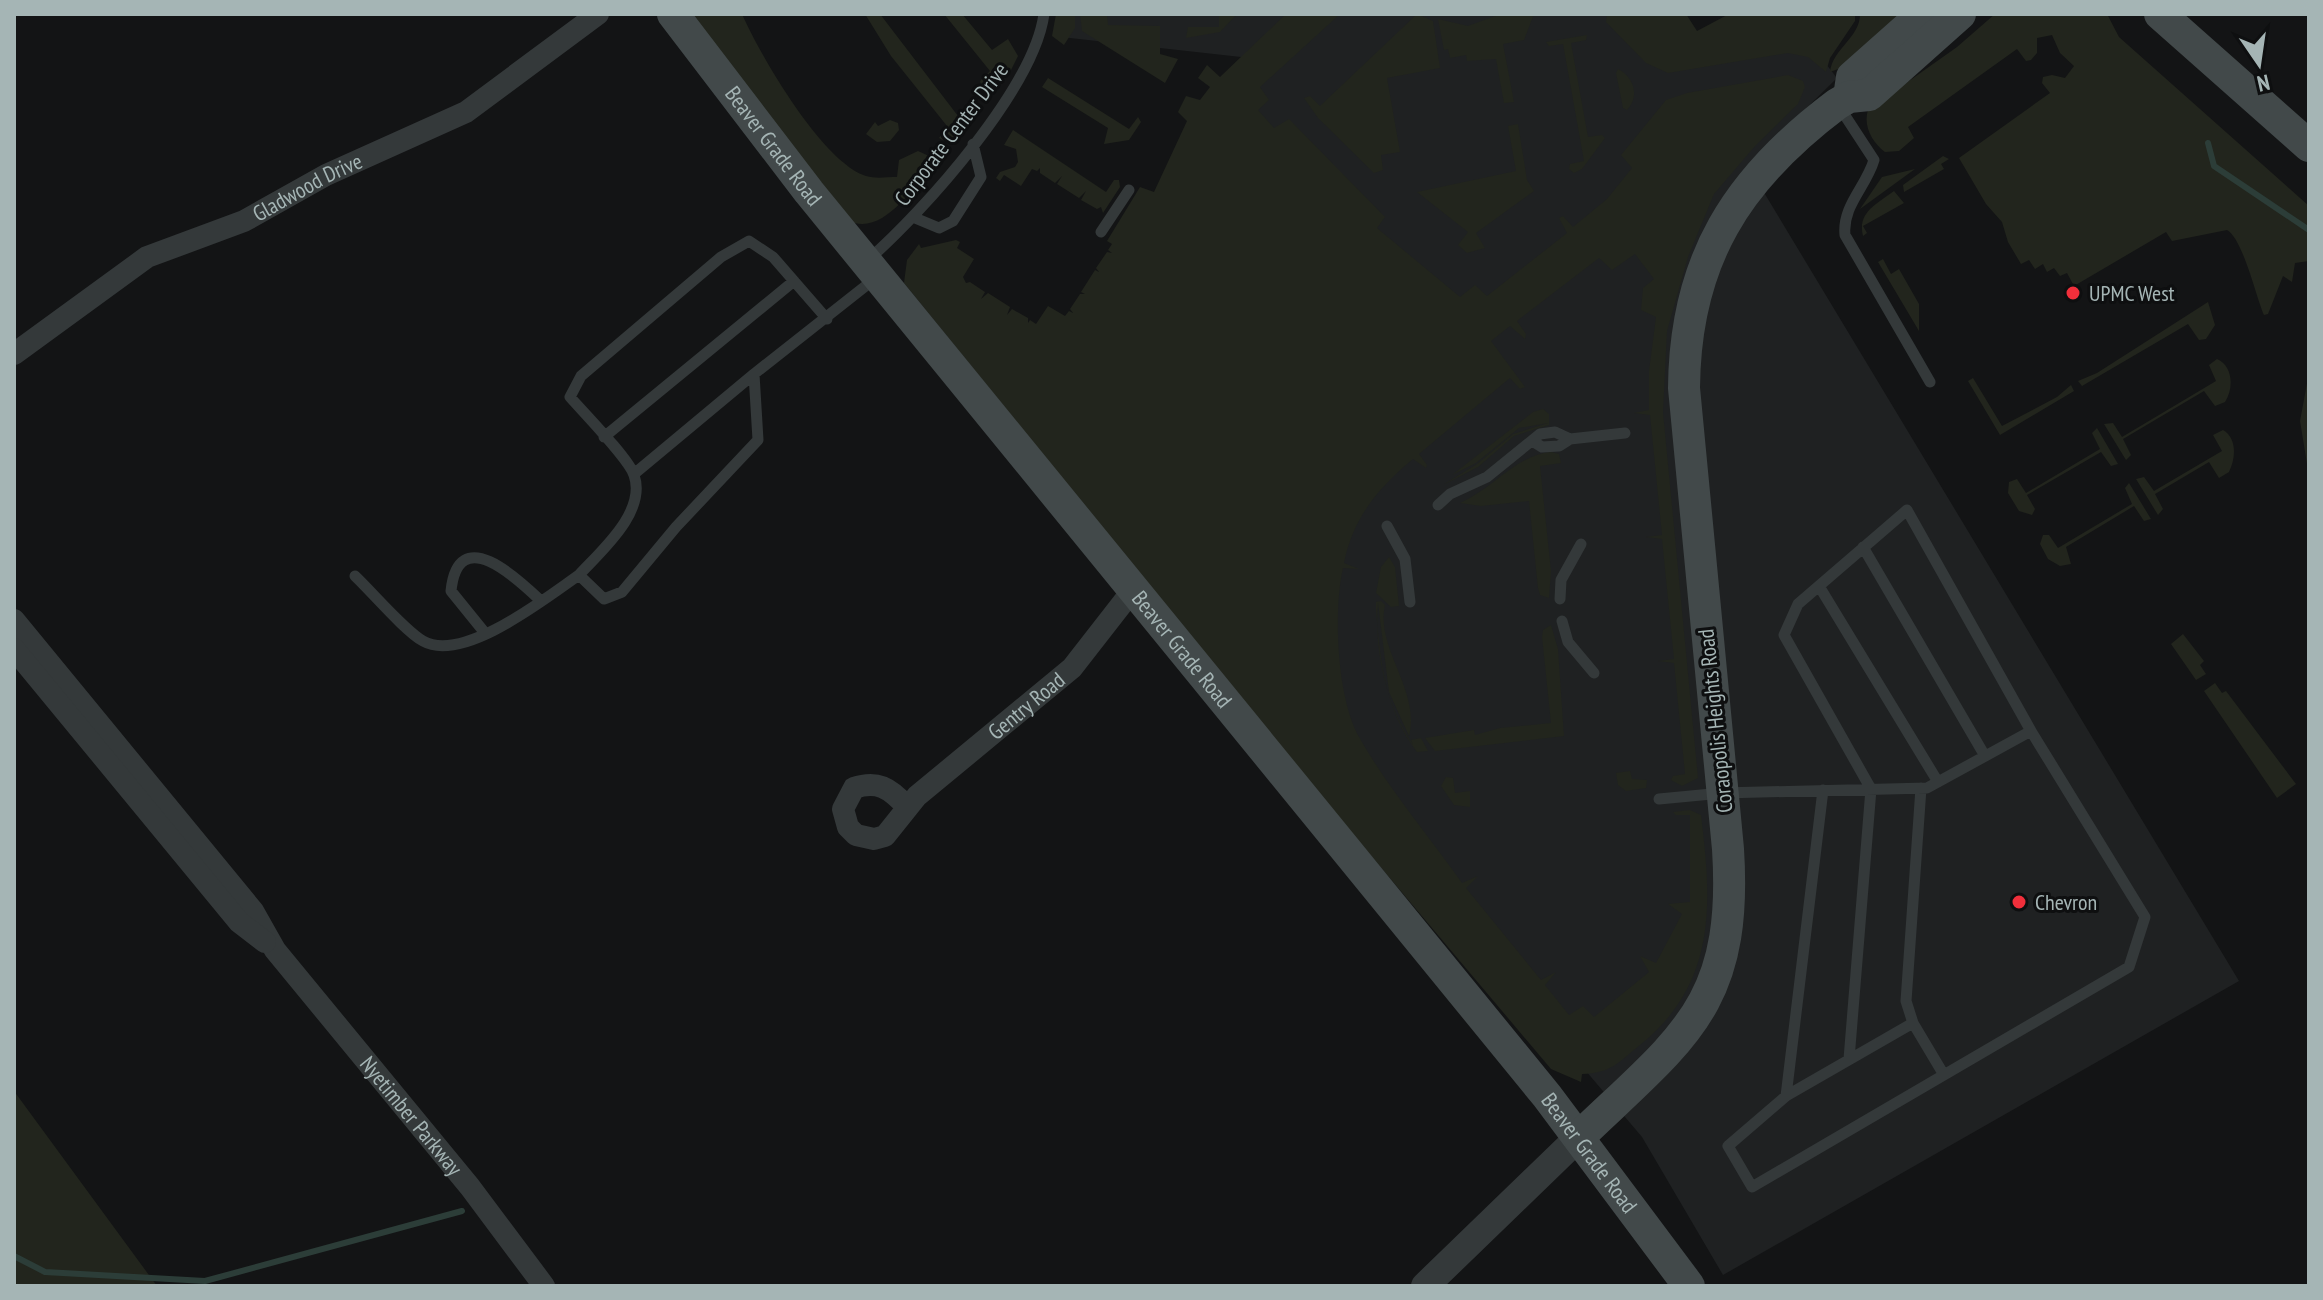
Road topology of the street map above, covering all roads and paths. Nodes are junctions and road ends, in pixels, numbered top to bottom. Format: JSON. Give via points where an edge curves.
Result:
{"nodes":[{"id":1,"x":598,"y":14,"type":"edge"},
{"id":2,"x":673,"y":14,"type":"edge"},
{"id":3,"x":1044,"y":14,"type":"edge"},
{"id":4,"x":1923,"y":14,"type":"edge"},
{"id":5,"x":1960,"y":14,"type":"edge"},
{"id":6,"x":2160,"y":14,"type":"edge"},
{"id":7,"x":1843,"y":100,"type":"junction"},
{"id":8,"x":973,"y":144,"type":"junction"},
{"id":9,"x":2309,"y":146,"type":"edge"},
{"id":10,"x":1129,"y":190,"type":"dead end"},
{"id":11,"x":915,"y":218,"type":"junction"},
{"id":12,"x":1101,"y":232,"type":"dead end"},
{"id":13,"x":872,"y":269,"type":"junction"},
{"id":14,"x":794,"y":281,"type":"junction"},
{"id":15,"x":827,"y":319,"type":"junction"},
{"id":16,"x":14,"y":354,"type":"edge"},
{"id":17,"x":754,"y":374,"type":"junction"},
{"id":18,"x":1930,"y":382,"type":"dead end"},
{"id":19,"x":1625,"y":433,"type":"dead end"},
{"id":20,"x":604,"y":437,"type":"junction"},
{"id":21,"x":634,"y":474,"type":"junction"},
{"id":22,"x":1438,"y":505,"type":"dead end"},
{"id":23,"x":1387,"y":526,"type":"dead end"},
{"id":24,"x":1581,"y":544,"type":"dead end"},
{"id":25,"x":1863,"y":547,"type":"junction"},
{"id":26,"x":579,"y":575,"type":"junction"},
{"id":27,"x":355,"y":576,"type":"dead end"},
{"id":28,"x":1819,"y":586,"type":"junction"},
{"id":29,"x":1132,"y":591,"type":"junction"},
{"id":30,"x":1560,"y":599,"type":"dead end"},
{"id":31,"x":541,"y":601,"type":"junction"},
{"id":32,"x":1410,"y":602,"type":"dead end"},
{"id":33,"x":14,"y":620,"type":"edge"},
{"id":34,"x":1562,"y":621,"type":"dead end"},
{"id":35,"x":485,"y":633,"type":"junction"},
{"id":36,"x":14,"y":649,"type":"edge"},
{"id":37,"x":1594,"y":673,"type":"dead end"},
{"id":38,"x":2031,"y":731,"type":"junction"},
{"id":39,"x":1985,"y":756,"type":"junction"},
{"id":40,"x":1938,"y":782,"type":"junction"},
{"id":41,"x":1921,"y":788,"type":"junction"},
{"id":42,"x":1871,"y":789,"type":"junction"},
{"id":43,"x":1823,"y":790,"type":"junction"},
{"id":44,"x":1722,"y":793,"type":"junction"},
{"id":45,"x":1659,"y":799,"type":"dead end"},
{"id":46,"x":906,"y":806,"type":"dead end"},
{"id":47,"x":275,"y":950,"type":"junction"},
{"id":48,"x":1913,"y":1023,"type":"junction"},
{"id":49,"x":1849,"y":1059,"type":"junction"},
{"id":50,"x":1944,"y":1075,"type":"junction"},
{"id":51,"x":1786,"y":1096,"type":"junction"},
{"id":52,"x":1579,"y":1137,"type":"junction"},
{"id":53,"x":544,"y":1286,"type":"edge"},
{"id":54,"x":1425,"y":1286,"type":"edge"},
{"id":55,"x":1689,"y":1286,"type":"edge"}],
"edges":[{"from":1,"to":16,"type":"street","name":"Gladwood Drive","via":[[466,112],[326,175],[244,221],[147,257]]},
{"from":2,"to":13,"type":"main road","name":"Beaver Grade Road"},
{"from":3,"to":8,"type":"lane","name":"Corporate Center Drive","via":[[1024,71]]},
{"from":4,"to":7,"type":"main road","name":"Coraopolis Heights Road","via":[[1852,77]]},
{"from":5,"to":7,"type":"main road","name":"Coraopolis Heights Road","via":[[1869,95]]},
{"from":6,"to":9,"type":"main road"},
{"from":7,"to":18,"type":"lane","via":[[1874,160],[1848,209],[1845,235]]},
{"from":7,"to":44,"type":"main road","name":"Coraopolis Heights Road","via":[[1766,164],[1734,205],[1707,262],[1690,317],[1686,421]]},
{"from":8,"to":11,"type":"lane","name":"Corporate Center Drive"},
{"from":8,"to":11,"type":"lane","via":[[981,177],[953,221],[939,228]]},
{"from":10,"to":12,"type":"lane"},
{"from":11,"to":13,"type":"lane","name":"Corporate Center Drive"},
{"from":13,"to":15,"type":"lane","name":"Corporate Center Drive"},
{"from":13,"to":29,"type":"main road","name":"Beaver Grade Road"},
{"from":14,"to":15,"type":"lane"},
{"from":14,"to":20,"type":"lane"},
{"from":14,"to":20,"type":"lane","via":[[749,241],[721,257],[581,376],[570,397]]},
{"from":15,"to":17,"type":"lane","name":"Corporate Center Drive"},
{"from":17,"to":21,"type":"lane","name":"Corporate Center Drive"},
{"from":17,"to":26,"type":"lane","via":[[758,440],[622,592],[604,599]]},
{"from":19,"to":22,"type":"lane","via":[[1570,439],[1555,432],[1540,434],[1487,477]]},
{"from":20,"to":21,"type":"lane"},
{"from":21,"to":26,"type":"lane","via":[[636,496],[619,530]]},
{"from":23,"to":32,"type":"lane","via":[[1405,559]]},
{"from":24,"to":30,"type":"lane","via":[[1561,580]]},
{"from":25,"to":28,"type":"lane"},
{"from":25,"to":38,"type":"lane","via":[[1907,510]]},
{"from":25,"to":39,"type":"lane"},
{"from":26,"to":31,"type":"lane"},
{"from":27,"to":35,"type":"lane","via":[[424,642],[451,645]]},
{"from":28,"to":40,"type":"lane"},
{"from":28,"to":42,"type":"lane","via":[[1798,604],[1784,635]]},
{"from":29,"to":46,"type":"street","name":"Gentry Road","via":[[1072,668]]},
{"from":29,"to":52,"type":"main road","name":"Beaver Grade Road"},
{"from":31,"to":35,"type":"lane"},
{"from":31,"to":35,"type":"lane","via":[[494,561],[476,557],[462,562],[452,576],[451,591]]},
{"from":33,"to":47,"type":"street","name":"Nyetimber Parkway","via":[[253,911]]},
{"from":34,"to":37,"type":"lane","via":[[1568,642]]},
{"from":36,"to":47,"type":"street","name":"Nyetimber Parkway","via":[[239,922]]},
{"from":38,"to":39,"type":"lane"},
{"from":38,"to":50,"type":"lane","via":[[2145,917],[2129,967]]},
{"from":39,"to":40,"type":"lane"},
{"from":40,"to":41,"type":"lane"},
{"from":41,"to":42,"type":"lane"},
{"from":41,"to":48,"type":"lane","via":[[1906,1001]]},
{"from":42,"to":43,"type":"lane"},
{"from":42,"to":49,"type":"lane"},
{"from":43,"to":44,"type":"lane"},
{"from":43,"to":51,"type":"lane"},
{"from":44,"to":45,"type":"lane"},
{"from":44,"to":52,"type":"main road","name":"Coraopolis Heights Road","via":[[1730,922],[1714,983],[1676,1044]]},
{"from":47,"to":53,"type":"street","name":"Nyetimber Parkway","via":[[442,1152]]},
{"from":48,"to":49,"type":"lane"},
{"from":48,"to":50,"type":"lane"},
{"from":49,"to":51,"type":"lane"},
{"from":50,"to":51,"type":"lane","via":[[1752,1187],[1728,1146]]},
{"from":52,"to":54,"type":"street","name":"Coraopolis Heights Road"},
{"from":52,"to":55,"type":"main road","name":"Beaver Grade Road"}]}
